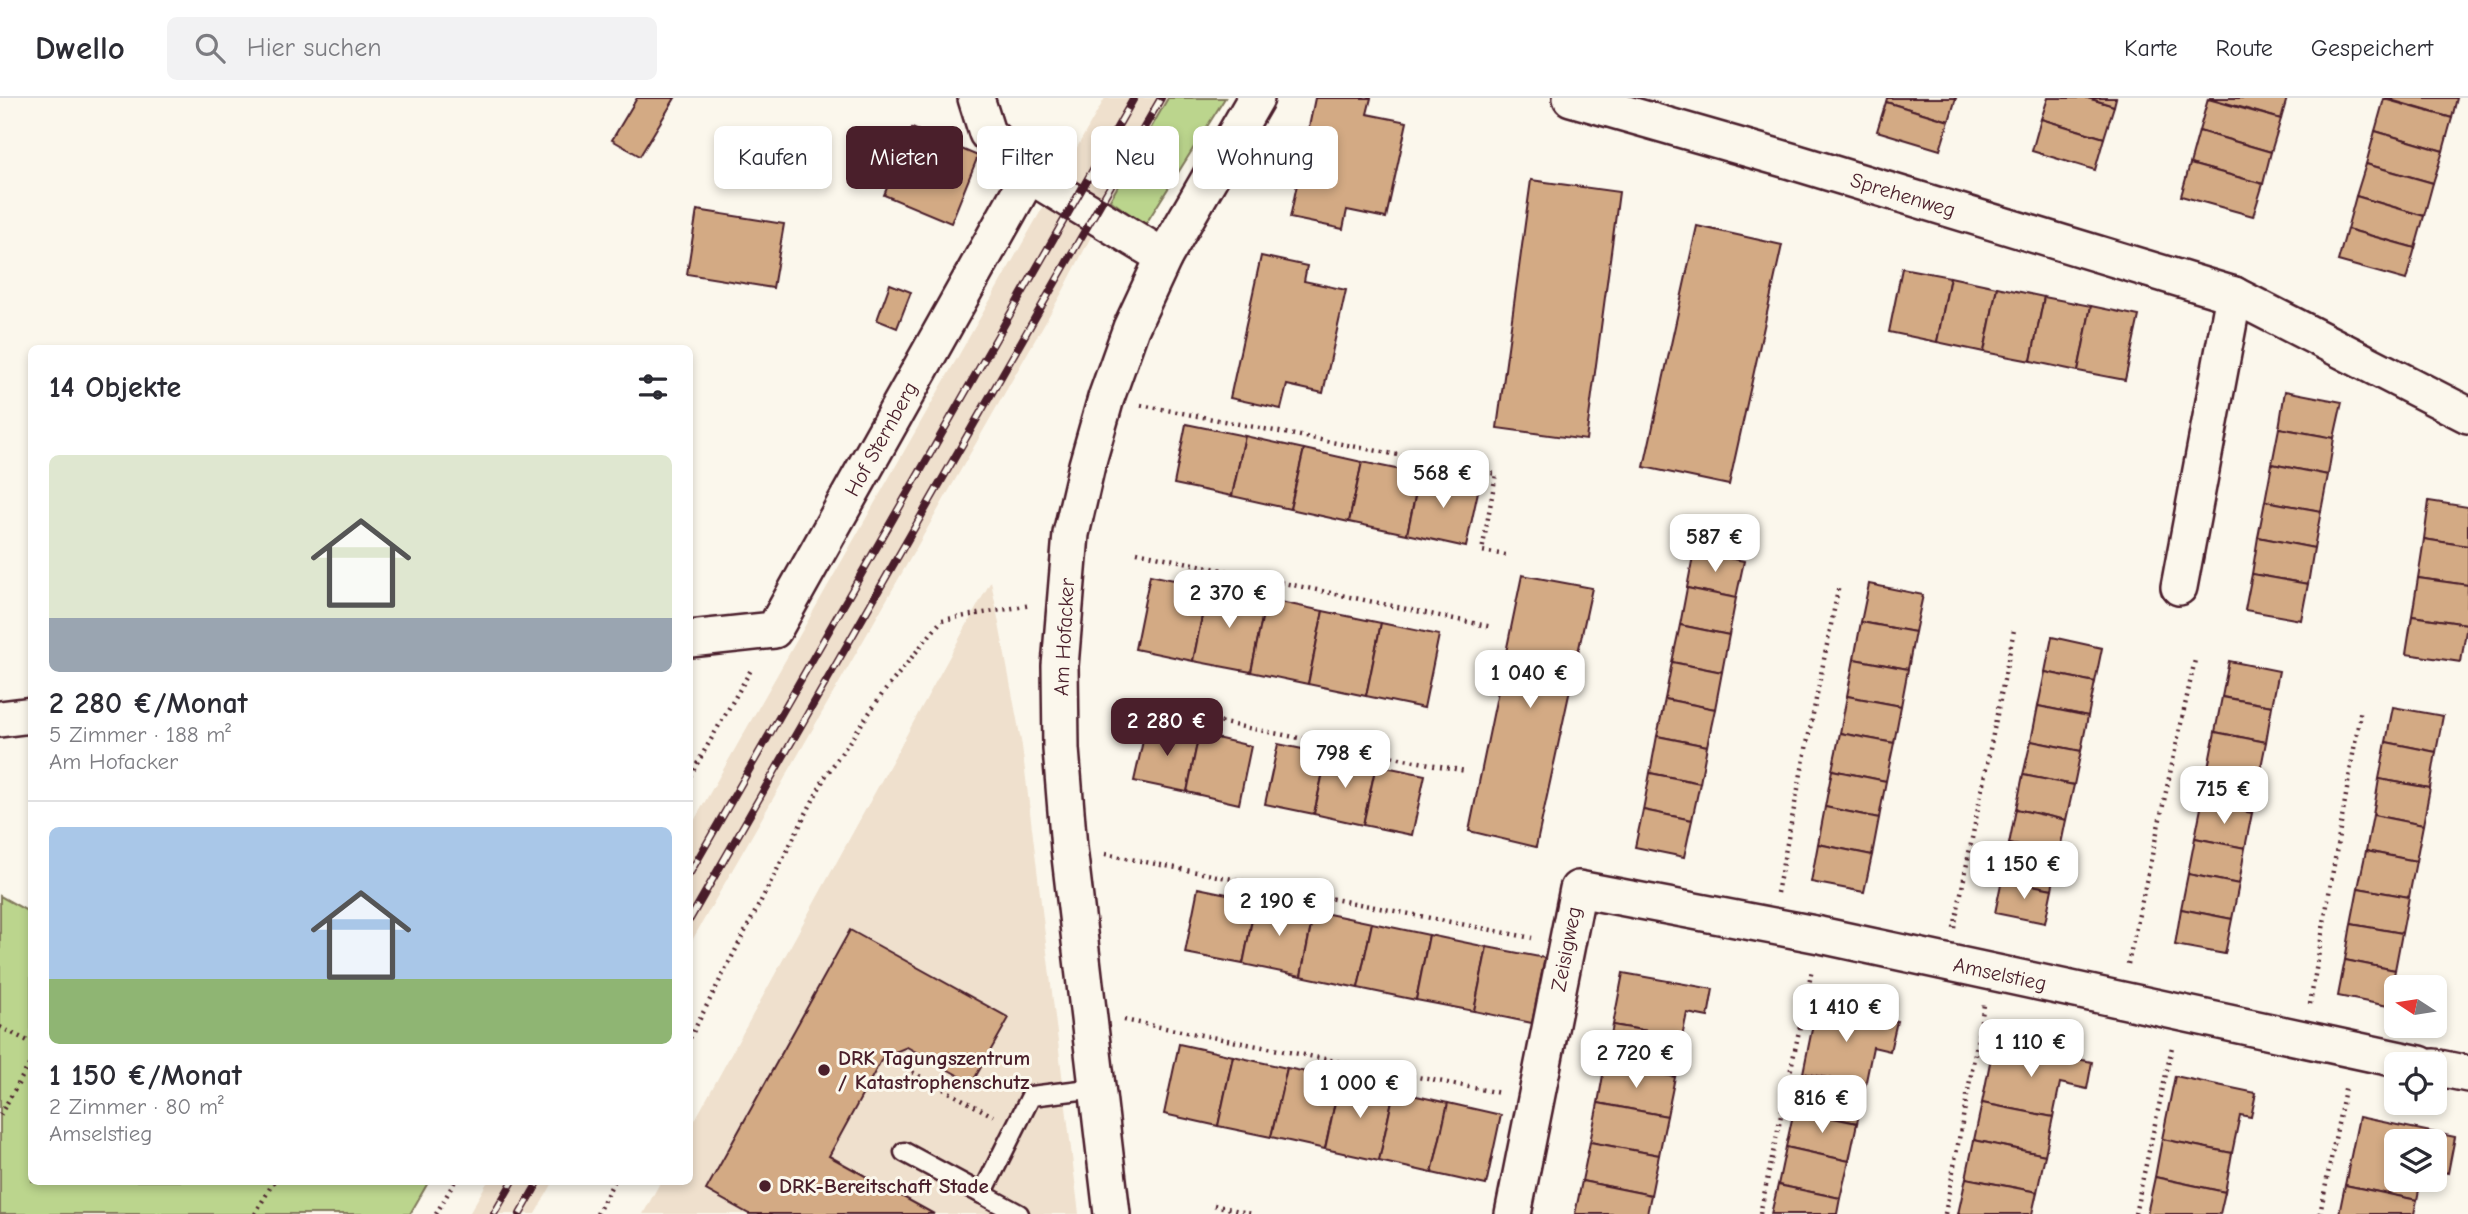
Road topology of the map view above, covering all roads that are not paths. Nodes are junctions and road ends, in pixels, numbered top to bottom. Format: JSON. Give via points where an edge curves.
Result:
{"nodes":[{"id":1,"x":976,"y":98,"type":"edge"},
{"id":2,"x":1256,"y":98,"type":"edge"},
{"id":3,"x":1572,"y":98,"type":"edge"},
{"id":4,"x":985,"y":126,"type":"edge"},
{"id":5,"x":1021,"y":189,"type":"edge"},
{"id":6,"x":1052,"y":189,"type":"edge"},
{"id":7,"x":1164,"y":257,"type":"junction"},
{"id":8,"x":2234,"y":295,"type":"junction"},
{"id":9,"x":2468,"y":415,"type":"edge"},
{"id":10,"x":2179,"y":587,"type":"dead end"},
{"id":11,"x":693,"y":639,"type":"edge"},
{"id":12,"x":28,"y":716,"type":"edge"},
{"id":13,"x":0,"y":719,"type":"edge"},
{"id":14,"x":1578,"y":889,"type":"joint"},
{"id":15,"x":2384,"y":1056,"type":"edge"},
{"id":16,"x":2447,"y":1070,"type":"edge"},
{"id":17,"x":2468,"y":1074,"type":"edge"},
{"id":18,"x":1097,"y":1088,"type":"junction"},
{"id":19,"x":904,"y":1152,"type":"dead end"},
{"id":20,"x":982,"y":1194,"type":"junction"},
{"id":21,"x":1019,"y":1214,"type":"edge"},
{"id":22,"x":1112,"y":1214,"type":"edge"},
{"id":23,"x":1513,"y":1214,"type":"edge"}],
"edges":[{"from":1,"to":4,"type":"street"},
{"from":2,"to":7,"type":"street","name":"Am Hofacker"},
{"from":3,"to":8,"type":"street","name":"Sprehenweg"},
{"from":5,"to":11,"type":"street","name":"Hof Sternberg","via":[[774,629]]},
{"from":6,"to":7,"type":"street"},
{"from":7,"to":18,"type":"street","name":"Am Hofacker","via":[[1131,328],[1106,398],[1071,534],[1060,680],[1061,749]]},
{"from":8,"to":9,"type":"street","name":"Sprehenweg"},
{"from":8,"to":10,"type":"street"},
{"from":12,"to":13,"type":"street"},
{"from":14,"to":15,"type":"street","name":"Amselstieg","via":[[1820,935]]},
{"from":14,"to":23,"type":"street","name":"Zeisigweg"},
{"from":16,"to":17,"type":"street"},
{"from":18,"to":20,"type":"lane","via":[[1031,1096]]},
{"from":18,"to":22,"type":"street","name":"Am Hofacker"},
{"from":19,"to":20,"type":"lane"},
{"from":20,"to":21,"type":"lane"}]}
